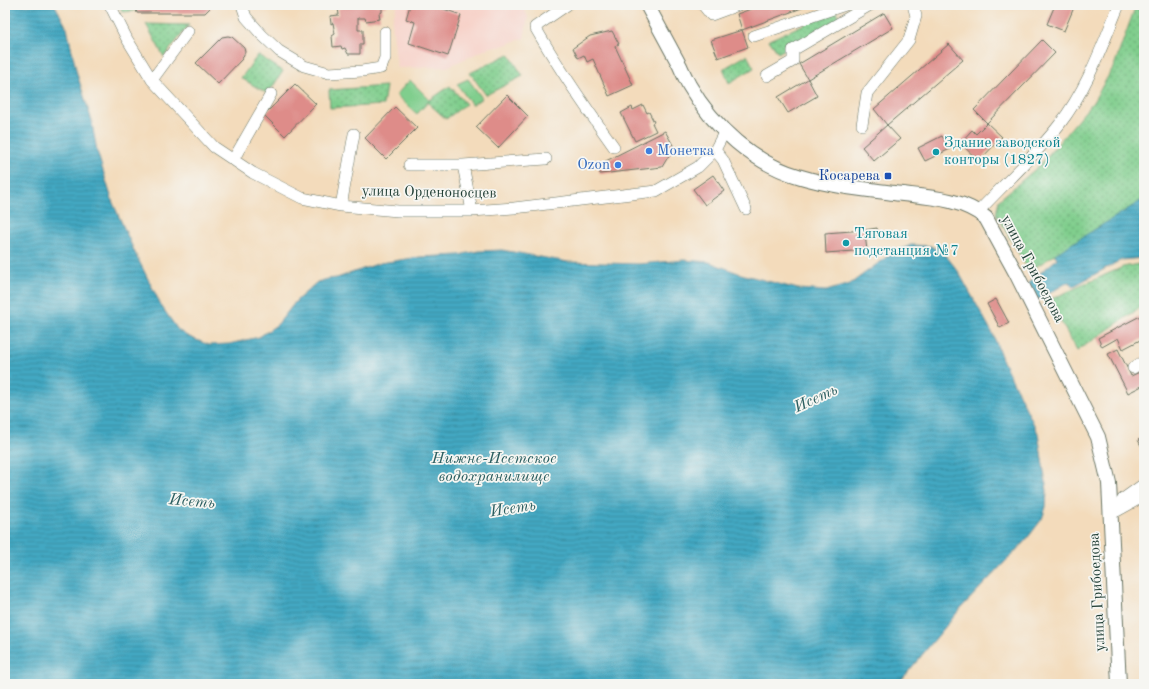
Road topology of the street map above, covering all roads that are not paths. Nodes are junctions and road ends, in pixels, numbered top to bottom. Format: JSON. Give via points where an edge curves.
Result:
{"nodes":[{"id":1,"x":110,"y":5,"type":"edge"},
{"id":2,"x":242,"y":5,"type":"edge"},
{"id":3,"x":567,"y":5,"type":"edge"},
{"id":4,"x":647,"y":5,"type":"edge"},
{"id":5,"x":703,"y":5,"type":"edge"},
{"id":6,"x":738,"y":5,"type":"edge"},
{"id":7,"x":846,"y":5,"type":"edge"},
{"id":8,"x":870,"y":5,"type":"edge"},
{"id":9,"x":914,"y":5,"type":"edge"},
{"id":10,"x":1119,"y":5,"type":"edge"},
{"id":11,"x":188,"y":31,"type":"dead end"},
{"id":12,"x":385,"y":32,"type":"dead end"},
{"id":13,"x":754,"y":36,"type":"dead end"},
{"id":14,"x":767,"y":76,"type":"dead end"},
{"id":15,"x":152,"y":80,"type":"junction"},
{"id":16,"x":271,"y":94,"type":"dead end"},
{"id":17,"x":862,"y":125,"type":"dead end"},
{"id":18,"x":725,"y":131,"type":"junction"},
{"id":19,"x":354,"y":134,"type":"dead end"},
{"id":20,"x":614,"y":147,"type":"dead end"},
{"id":21,"x":715,"y":150,"type":"junction"},
{"id":22,"x":546,"y":159,"type":"dead end"},
{"id":23,"x":233,"y":160,"type":"junction"},
{"id":24,"x":409,"y":165,"type":"dead end"},
{"id":25,"x":463,"y":166,"type":"junction"},
{"id":26,"x":342,"y":206,"type":"junction"},
{"id":27,"x":746,"y":209,"type":"dead end"},
{"id":28,"x":472,"y":211,"type":"junction"},
{"id":29,"x":978,"y":212,"type":"junction"},
{"id":30,"x":1144,"y":361,"type":"edge"},
{"id":31,"x":1133,"y":368,"type":"dead end"},
{"id":32,"x":1144,"y":484,"type":"edge"},
{"id":33,"x":1144,"y":496,"type":"edge"},
{"id":34,"x":1114,"y":512,"type":"junction"},
{"id":35,"x":1119,"y":682,"type":"edge"}],
"edges":[{"from":1,"to":15,"type":"street","name":"улица Орденоносцев"},
{"from":2,"to":12,"type":"street","via":[[246,17],[279,51],[304,66],[329,73],[381,68],[385,58]]},
{"from":3,"to":20,"type":"street","via":[[536,27],[552,58]]},
{"from":4,"to":18,"type":"main road","name":"улица Грибоедова","via":[[689,85],[708,114]]},
{"from":5,"to":6,"type":"street","via":[[711,15]]},
{"from":7,"to":13,"type":"street"},
{"from":8,"to":14,"type":"street","via":[[793,50],[793,61]]},
{"from":9,"to":17,"type":"street","via":[[916,16],[909,40],[868,93]]},
{"from":10,"to":29,"type":"street","via":[[1088,79],[1060,124]]},
{"from":11,"to":15,"type":"street"},
{"from":15,"to":23,"type":"street","name":"улица Орденоносцев","via":[[214,147]]},
{"from":16,"to":23,"type":"street"},
{"from":18,"to":21,"type":"street","name":"улица Орденоносцев"},
{"from":18,"to":29,"type":"main road","name":"улица Грибоедова","via":[[754,155],[800,177],[848,187],[946,200]]},
{"from":19,"to":26,"type":"street"},
{"from":21,"to":27,"type":"street","via":[[723,160]]},
{"from":21,"to":28,"type":"street","name":"улица Орденоносцев","via":[[698,167],[656,190]]},
{"from":22,"to":25,"type":"street"},
{"from":23,"to":26,"type":"street","name":"улица Орденоносцев","via":[[302,198]]},
{"from":24,"to":25,"type":"street"},
{"from":25,"to":28,"type":"street"},
{"from":26,"to":28,"type":"street","name":"улица Орденоносцев","via":[[398,211]]},
{"from":29,"to":34,"type":"main road","name":"улица Грибоедова","via":[[986,218],[1017,275],[1098,437]]},
{"from":30,"to":31,"type":"street"},
{"from":32,"to":34,"type":"street","via":[[1122,499]]},
{"from":33,"to":34,"type":"street"},
{"from":34,"to":35,"type":"main road","name":"улица Грибоедова"}]}
